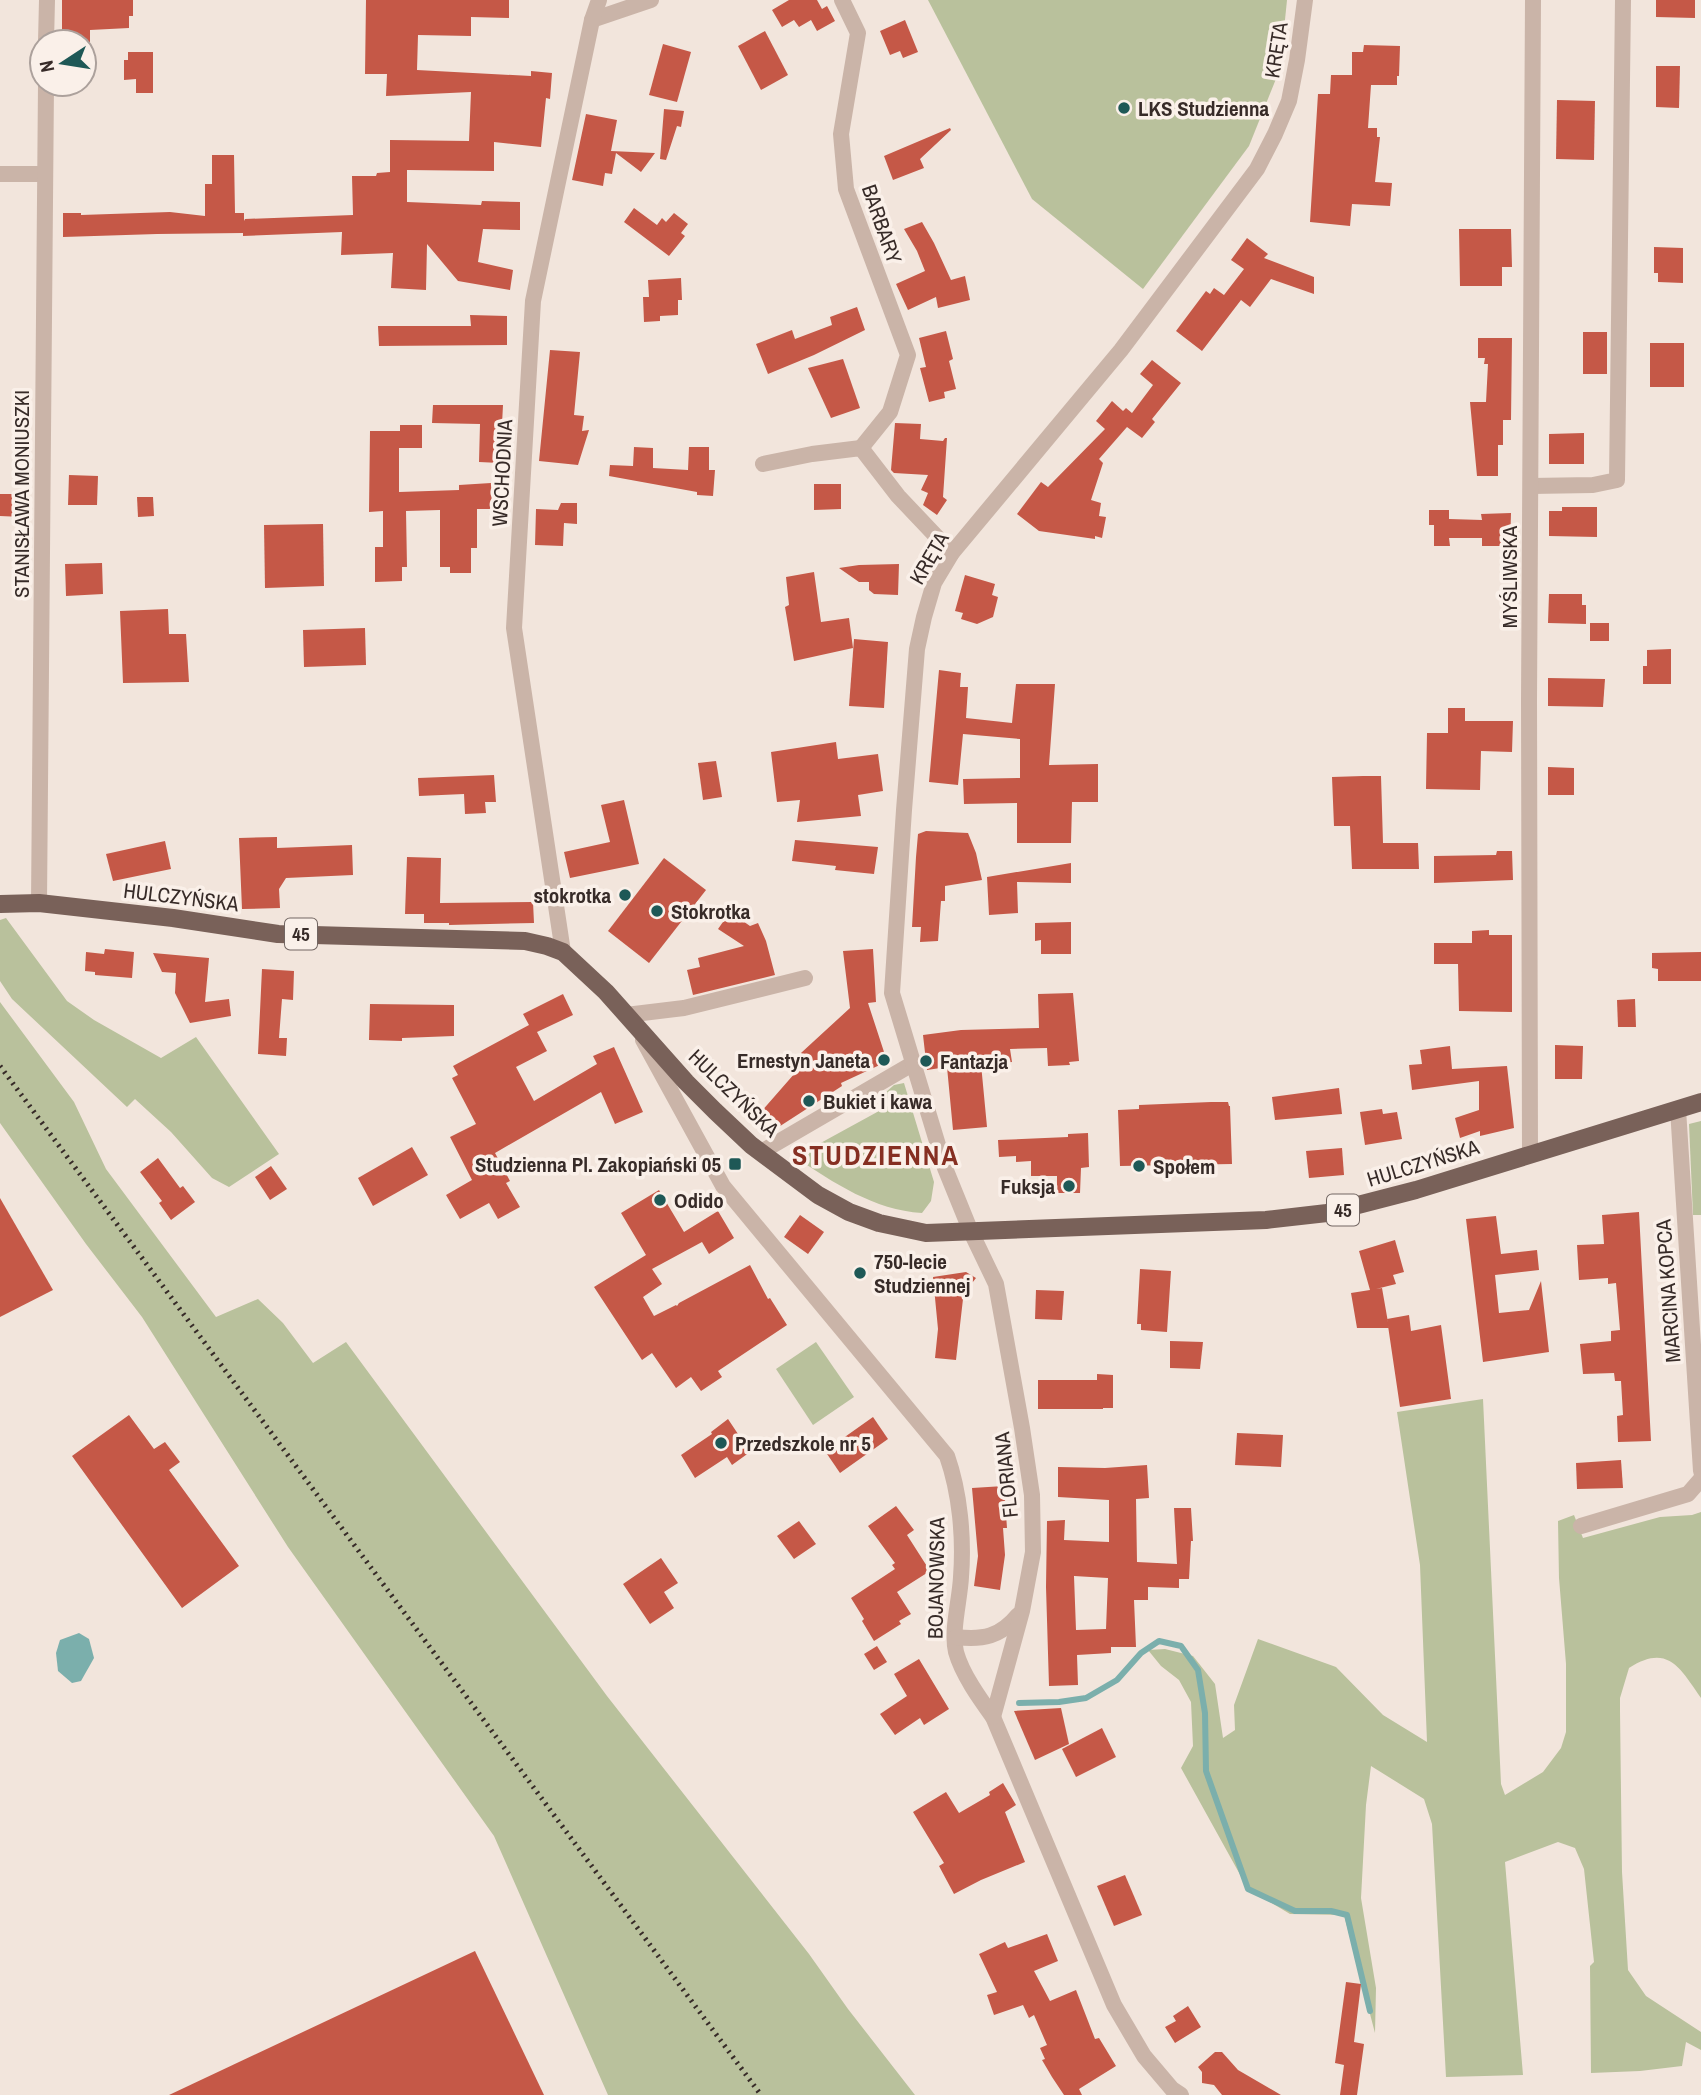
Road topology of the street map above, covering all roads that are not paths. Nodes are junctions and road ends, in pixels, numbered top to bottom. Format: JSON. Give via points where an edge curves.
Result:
{"nodes":[{"id":1,"x":47,"y":0,"type":"edge"},
{"id":2,"x":598,"y":0,"type":"edge"},
{"id":3,"x":651,"y":0,"type":"edge"},
{"id":4,"x":842,"y":0,"type":"edge"},
{"id":5,"x":1305,"y":0,"type":"edge"},
{"id":6,"x":1533,"y":0,"type":"edge"},
{"id":7,"x":1623,"y":0,"type":"edge"},
{"id":8,"x":592,"y":20,"type":"junction"},
{"id":9,"x":46,"y":28,"type":"edge"},
{"id":10,"x":46,"y":98,"type":"edge"},
{"id":11,"x":0,"y":174,"type":"edge"},
{"id":12,"x":45,"y":174,"type":"junction"},
{"id":13,"x":861,"y":448,"type":"junction"},
{"id":14,"x":764,"y":464,"type":"dead end"},
{"id":15,"x":1531,"y":486,"type":"junction"},
{"id":16,"x":952,"y":553,"type":"junction"},
{"id":17,"x":39,"y":903,"type":"junction"},
{"id":18,"x":0,"y":904,"type":"edge"},
{"id":19,"x":563,"y":952,"type":"junction"},
{"id":20,"x":805,"y":978,"type":"dead end"},
{"id":21,"x":631,"y":1020,"type":"junction"},
{"id":22,"x":914,"y":1063,"type":"junction"},
{"id":23,"x":1701,"y":1102,"type":"edge"},
{"id":24,"x":1678,"y":1109,"type":"junction"},
{"id":25,"x":761,"y":1152,"type":"junction"},
{"id":26,"x":1530,"y":1154,"type":"junction"},
{"id":27,"x":971,"y":1232,"type":"junction"},
{"id":28,"x":1701,"y":1471,"type":"edge"},
{"id":29,"x":1701,"y":1479,"type":"edge"},
{"id":30,"x":1581,"y":1526,"type":"dead end"},
{"id":31,"x":1022,"y":1611,"type":"junction"},
{"id":32,"x":956,"y":1637,"type":"junction"},
{"id":33,"x":993,"y":1717,"type":"junction"},
{"id":34,"x":1181,"y":2095,"type":"edge"}],
"edges":[{"from":1,"to":9,"type":"street"},
{"from":2,"to":8,"type":"street","name":"WSCHODNIA"},
{"from":3,"to":8,"type":"street"},
{"from":4,"to":13,"type":"street","name":"BARBARY","via":[[858,33],[841,134],[846,189],[908,355],[890,412]]},
{"from":5,"to":16,"type":"street","name":"KRĘTA","via":[[1289,101],[1257,169],[1121,350]]},
{"from":6,"to":15,"type":"street","name":"MYŚLIWSKA"},
{"from":7,"to":15,"type":"street","via":[[1617,480]]},
{"from":8,"to":19,"type":"street","name":"WSCHODNIA","via":[[533,301],[514,628]]},
{"from":10,"to":12,"type":"street","name":"STANISŁAWA MONIUSZKI"},
{"from":11,"to":12,"type":"street"},
{"from":12,"to":17,"type":"street","name":"STANISŁAWA MONIUSZKI"},
{"from":13,"to":14,"type":"street"},
{"from":13,"to":16,"type":"street"},
{"from":15,"to":26,"type":"street","name":"MYŚLIWSKA"},
{"from":16,"to":22,"type":"street","name":"KRĘTA","via":[[934,583],[917,649],[904,810],[892,993]]},
{"from":17,"to":18,"type":"main road","name":"HULCZYŃSKA","number":"45"},
{"from":17,"to":19,"type":"main road","name":"HULCZYŃSKA","number":"45","via":[[278,933],[524,941]]},
{"from":19,"to":21,"type":"main road","name":"HULCZYŃSKA","number":"45"},
{"from":20,"to":21,"type":"street"},
{"from":21,"to":25,"type":"main road","name":"HULCZYŃSKA","number":"45","via":[[686,1082]]},
{"from":21,"to":32,"type":"street","name":"BOJANOWSKA","via":[[723,1186],[947,1455],[958,1507],[961,1554]]},
{"from":22,"to":25,"type":"street"},
{"from":22,"to":27,"type":"street","name":"KRĘTA","via":[[945,1168]]},
{"from":23,"to":24,"type":"main road","name":"HULCZYŃSKA","number":"45"},
{"from":24,"to":26,"type":"main road","name":"HULCZYŃSKA","number":"45"},
{"from":24,"to":28,"type":"street","name":"MARCINA KOPCA"},
{"from":25,"to":27,"type":"main road","name":"HULCZYŃSKA","number":"45","via":[[818,1195],[869,1220],[926,1233]]},
{"from":26,"to":27,"type":"main road","name":"HULCZYŃSKA","number":"45","via":[[1358,1206],[1302,1217]]},
{"from":27,"to":31,"type":"street","name":"FLORIANA","via":[[996,1284],[1023,1428],[1033,1552]]},
{"from":29,"to":30,"type":"street","via":[[1688,1494]]},
{"from":31,"to":32,"type":"street","via":[[1008,1628],[988,1637]]},
{"from":31,"to":33,"type":"street","name":"FLORIANA"},
{"from":32,"to":33,"type":"street","name":"BOJANOWSKA","via":[[956,1652]]},
{"from":33,"to":34,"type":"street","name":"BOJANOWSKA","via":[[1114,2005],[1144,2056]]}]}
